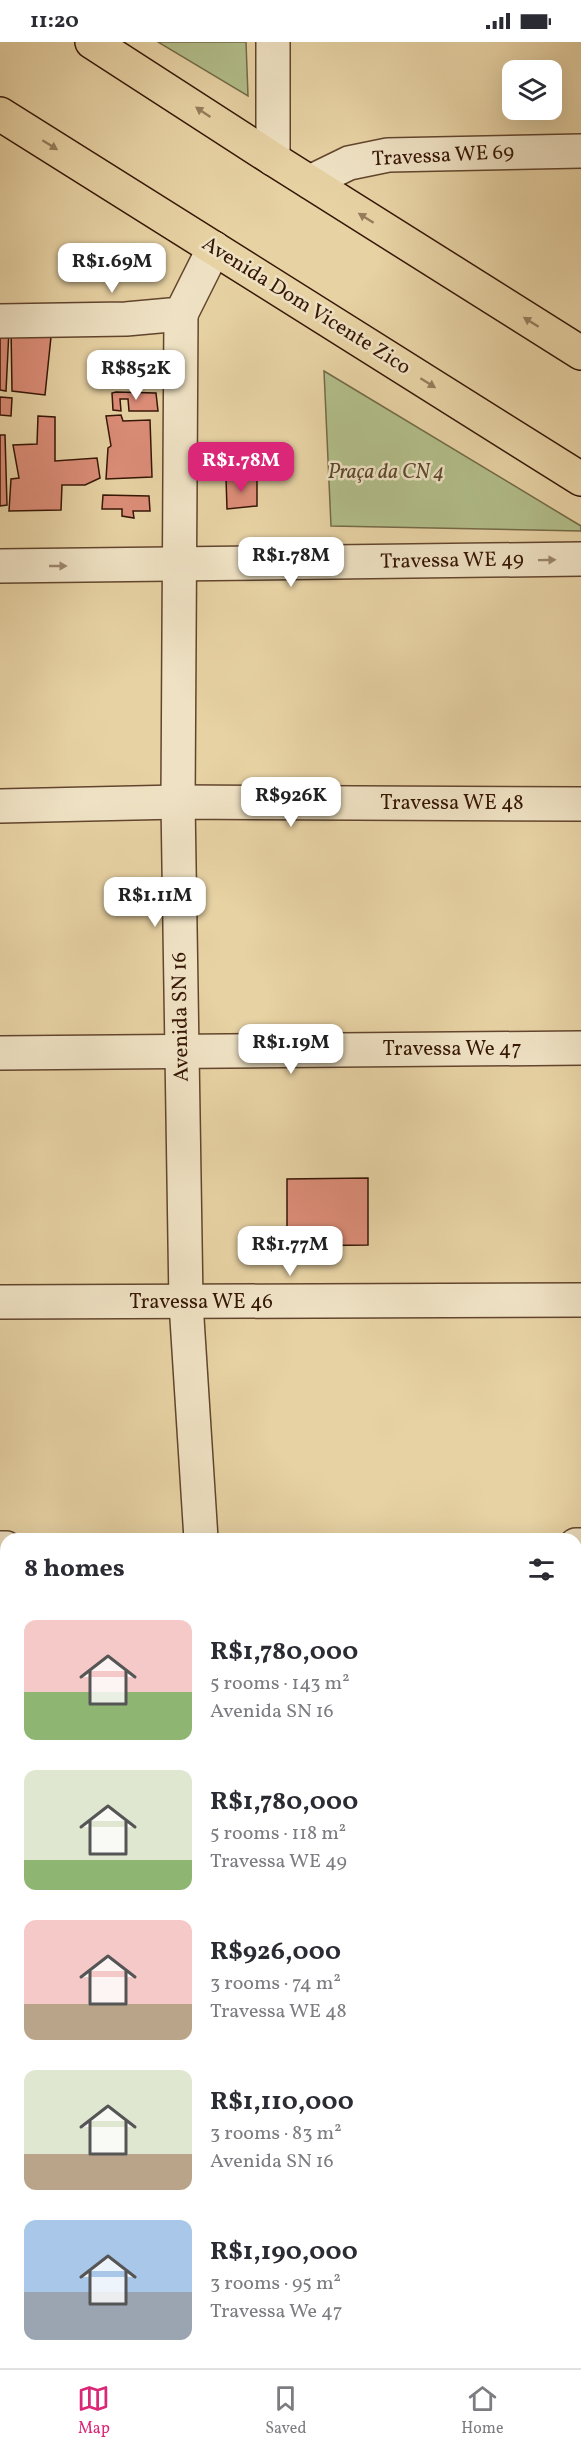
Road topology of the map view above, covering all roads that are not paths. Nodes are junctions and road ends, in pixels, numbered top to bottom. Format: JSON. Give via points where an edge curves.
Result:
{"nodes":[{"id":1,"x":92,"y":42,"type":"edge"},
{"id":2,"x":273,"y":42,"type":"edge"},
{"id":3,"x":0,"y":114,"type":"edge"},
{"id":4,"x":581,"y":151,"type":"edge"},
{"id":5,"x":273,"y":159,"type":"junction"},
{"id":6,"x":310,"y":182,"type":"junction"},
{"id":7,"x":214,"y":248,"type":"junction"},
{"id":8,"x":181,"y":314,"type":"junction"},
{"id":9,"x":0,"y":321,"type":"edge"},
{"id":10,"x":581,"y":353,"type":"edge"},
{"id":11,"x":581,"y":479,"type":"edge"},
{"id":12,"x":581,"y":559,"type":"edge"},
{"id":13,"x":179,"y":565,"type":"junction"},
{"id":14,"x":0,"y":566,"type":"edge"},
{"id":15,"x":178,"y":802,"type":"junction"},
{"id":16,"x":581,"y":804,"type":"edge"},
{"id":17,"x":0,"y":806,"type":"edge"},
{"id":18,"x":581,"y":1048,"type":"edge"},
{"id":19,"x":182,"y":1051,"type":"junction"},
{"id":20,"x":0,"y":1053,"type":"edge"},
{"id":21,"x":581,"y":1300,"type":"edge"},
{"id":22,"x":0,"y":1302,"type":"edge"},
{"id":23,"x":186,"y":1303,"type":"junction"},
{"id":24,"x":201,"y":1533,"type":"edge"}],
"edges":[{"from":5,"to":1,"type":"main road","one_way":true},
{"from":2,"to":5,"type":"street"},
{"from":3,"to":7,"type":"main road","name":"Avenida Dom Vicente Zico","one_way":true},
{"from":4,"to":6,"type":"street","name":"Travessa WE 69","via":[[388,155],[349,164]]},
{"from":5,"to":6,"type":"main road"},
{"from":10,"to":6,"type":"main road","one_way":true},
{"from":7,"to":8,"type":"street"},
{"from":7,"to":11,"type":"main road","name":"Avenida Dom Vicente Zico","one_way":true},
{"from":8,"to":9,"type":"street"},
{"from":8,"to":13,"type":"street","name":"Avenida SN 16"},
{"from":13,"to":12,"type":"street","name":"Travessa WE 49","one_way":true},
{"from":14,"to":13,"type":"street","name":"Travessa WE 49","one_way":true},
{"from":13,"to":15,"type":"street","name":"Avenida SN 16"},
{"from":15,"to":16,"type":"street","name":"Travessa WE 48"},
{"from":15,"to":17,"type":"street","name":"Travessa WE 48"},
{"from":15,"to":19,"type":"street","name":"Avenida SN 16"},
{"from":18,"to":19,"type":"street","name":"Travessa We 47"},
{"from":19,"to":20,"type":"street","name":"Travessa We 47"},
{"from":19,"to":23,"type":"street","name":"Avenida SN 16"},
{"from":21,"to":23,"type":"street","name":"Travessa WE 46"},
{"from":22,"to":23,"type":"street","name":"Travessa WE 46"},
{"from":23,"to":24,"type":"street","name":"Avenida SN 16"}]}
